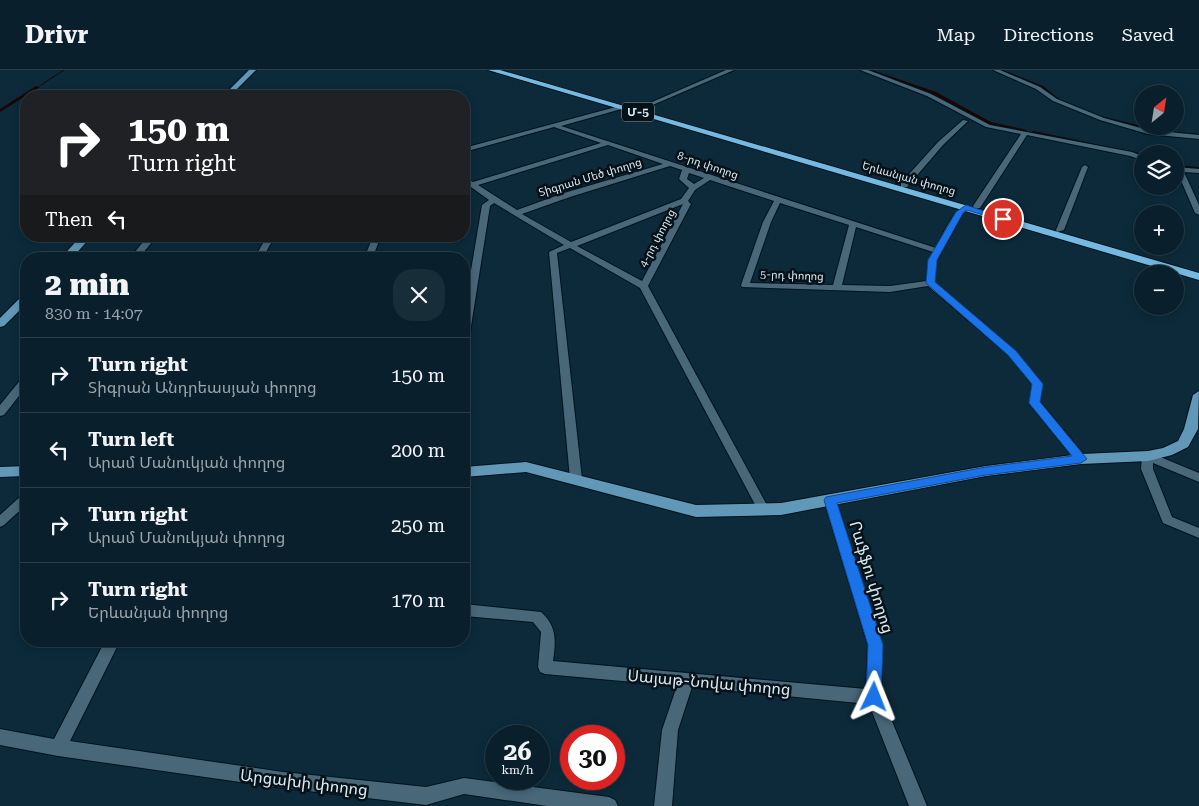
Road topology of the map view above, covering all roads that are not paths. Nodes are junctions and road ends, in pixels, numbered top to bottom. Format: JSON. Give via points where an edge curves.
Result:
{"nodes":[{"id":1,"x":253,"y":70,"type":"edge"},
{"id":2,"x":492,"y":70,"type":"edge"},
{"id":3,"x":503,"y":70,"type":"edge"},
{"id":4,"x":731,"y":70,"type":"edge"},
{"id":5,"x":863,"y":70,"type":"edge"},
{"id":6,"x":996,"y":70,"type":"edge"},
{"id":7,"x":232,"y":90,"type":"edge"},
{"id":8,"x":623,"y":107,"type":"junction"},
{"id":9,"x":639,"y":109,"type":"junction"},
{"id":10,"x":965,"y":122,"type":"dead end"},
{"id":11,"x":556,"y":126,"type":"junction"},
{"id":12,"x":1026,"y":132,"type":"junction"},
{"id":13,"x":1199,"y":137,"type":"edge"},
{"id":14,"x":609,"y":143,"type":"junction"},
{"id":15,"x":470,"y":148,"type":"edge"},
{"id":16,"x":786,"y":153,"type":"junction"},
{"id":17,"x":1134,"y":155,"type":"edge"},
{"id":18,"x":670,"y":164,"type":"junction"},
{"id":19,"x":1086,"y":168,"type":"dead end"},
{"id":20,"x":685,"y":169,"type":"junction"},
{"id":21,"x":1184,"y":170,"type":"edge"},
{"id":22,"x":1199,"y":171,"type":"edge"},
{"id":23,"x":709,"y":177,"type":"junction"},
{"id":24,"x":1184,"y":184,"type":"edge"},
{"id":25,"x":472,"y":185,"type":"joint"},
{"id":26,"x":904,"y":186,"type":"junction"},
{"id":27,"x":692,"y":189,"type":"junction"},
{"id":28,"x":494,"y":200,"type":"junction"},
{"id":29,"x":778,"y":200,"type":"junction"},
{"id":30,"x":684,"y":201,"type":"junction"},
{"id":31,"x":971,"y":207,"type":"junction"},
{"id":32,"x":1199,"y":213,"type":"edge"},
{"id":33,"x":517,"y":214,"type":"junction"},
{"id":34,"x":853,"y":224,"type":"junction"},
{"id":35,"x":1060,"y":230,"type":"junction"},
{"id":36,"x":81,"y":242,"type":"edge"},
{"id":37,"x":148,"y":242,"type":"edge"},
{"id":38,"x":572,"y":245,"type":"junction"},
{"id":39,"x":938,"y":251,"type":"junction"},
{"id":40,"x":71,"y":252,"type":"edge"},
{"id":41,"x":139,"y":252,"type":"edge"},
{"id":42,"x":1131,"y":254,"type":"junction"},
{"id":43,"x":1199,"y":270,"type":"edge"},
{"id":44,"x":1199,"y":277,"type":"edge"},
{"id":45,"x":930,"y":283,"type":"junction"},
{"id":46,"x":644,"y":286,"type":"junction"},
{"id":47,"x":837,"y":288,"type":"junction"},
{"id":48,"x":470,"y":302,"type":"edge"},
{"id":49,"x":20,"y":304,"type":"edge"},
{"id":50,"x":0,"y":324,"type":"edge"},
{"id":51,"x":20,"y":387,"type":"edge"},
{"id":52,"x":1199,"y":395,"type":"edge"},
{"id":53,"x":0,"y":412,"type":"edge"},
{"id":54,"x":1148,"y":456,"type":"junction"},
{"id":55,"x":1081,"y":459,"type":"junction"},
{"id":56,"x":20,"y":471,"type":"edge"},
{"id":57,"x":0,"y":472,"type":"edge"},
{"id":58,"x":470,"y":472,"type":"edge"},
{"id":59,"x":1199,"y":478,"type":"edge"},
{"id":60,"x":576,"y":479,"type":"junction"},
{"id":61,"x":830,"y":500,"type":"junction"},
{"id":62,"x":20,"y":504,"type":"edge"},
{"id":63,"x":763,"y":509,"type":"junction"},
{"id":64,"x":0,"y":522,"type":"edge"},
{"id":65,"x":1199,"y":532,"type":"edge"},
{"id":66,"x":470,"y":610,"type":"edge"},
{"id":67,"x":111,"y":647,"type":"edge"},
{"id":68,"x":687,"y":680,"type":"junction"},
{"id":69,"x":874,"y":697,"type":"junction"},
{"id":70,"x":0,"y":737,"type":"edge"},
{"id":71,"x":58,"y":748,"type":"junction"},
{"id":72,"x":609,"y":806,"type":"edge"},
{"id":73,"x":663,"y":806,"type":"edge"},
{"id":74,"x":918,"y":806,"type":"edge"}],
"edges":[{"from":1,"to":7,"type":"main road"},
{"from":2,"to":8,"type":"highway","number":"Մ-5"},
{"from":3,"to":9,"type":"highway","number":"Մ-5"},
{"from":4,"to":9,"type":"street"},
{"from":5,"to":12,"type":"street","via":[[929,94],[988,126]]},
{"from":6,"to":13,"type":"street","via":[[1102,119],[1148,132]]},
{"from":8,"to":11,"type":"street"},
{"from":8,"to":16,"type":"highway","number":"Մ-5"},
{"from":9,"to":16,"type":"highway","number":"Մ-5"},
{"from":10,"to":26,"type":"street","via":[[939,143]]},
{"from":11,"to":14,"type":"street","name":"8-րդ փողոց"},
{"from":11,"to":15,"type":"street"},
{"from":12,"to":17,"type":"street"},
{"from":12,"to":31,"type":"street"},
{"from":14,"to":18,"type":"street","name":"8-րդ փողոց"},
{"from":14,"to":25,"type":"street","name":"Տիգրան Մեծ փողոց"},
{"from":16,"to":26,"type":"highway","name":"Երևանյան փողոց","number":"Մ-5"},
{"from":16,"to":31,"type":"highway","name":"Երևանյան փողոց","number":"Մ-5"},
{"from":18,"to":20,"type":"street","name":"8-րդ փողոց"},
{"from":18,"to":33,"type":"street","name":"Տիգրան Մեծ փողոց","via":[[567,195]]},
{"from":19,"to":35,"type":"street"},
{"from":20,"to":23,"type":"street","name":"8-րդ փողոց"},
{"from":20,"to":27,"type":"street","via":[[683,179]]},
{"from":21,"to":22,"type":"street"},
{"from":23,"to":27,"type":"street"},
{"from":23,"to":29,"type":"street","name":"8-րդ փողոց"},
{"from":24,"to":32,"type":"street"},
{"from":25,"to":28,"type":"street"},
{"from":26,"to":31,"type":"highway","name":"Երևանյան փողոց","number":"Մ-5"},
{"from":27,"to":30,"type":"street"},
{"from":28,"to":33,"type":"street"},
{"from":28,"to":48,"type":"street","via":[[486,205]]},
{"from":29,"to":34,"type":"street","name":"8-րդ փողոց"},
{"from":29,"to":47,"type":"street","name":"5-րդ փողոց","via":[[745,285]]},
{"from":30,"to":38,"type":"street"},
{"from":30,"to":46,"type":"street","name":"4-րդ փողոց","via":[[687,204]]},
{"from":31,"to":35,"type":"highway","name":"Երևանյան փողոց","number":"Մ-5"},
{"from":31,"to":39,"type":"street","via":[[960,212]]},
{"from":31,"to":42,"type":"highway","name":"Երևանյան փողոց","number":"Մ-5"},
{"from":33,"to":38,"type":"street"},
{"from":34,"to":39,"type":"street","name":"8-րդ փողոց"},
{"from":34,"to":47,"type":"street"},
{"from":35,"to":42,"type":"highway","name":"Երևանյան փողոց","number":"Մ-5"},
{"from":36,"to":40,"type":"main road"},
{"from":37,"to":41,"type":"street"},
{"from":38,"to":46,"type":"street"},
{"from":38,"to":60,"type":"street","via":[[553,252]]},
{"from":39,"to":45,"type":"street","via":[[933,260]]},
{"from":42,"to":43,"type":"highway","name":"Երևանյան փողոց","number":"Մ-5"},
{"from":42,"to":44,"type":"highway","name":"Երևանյան փողոց","number":"Մ-5"},
{"from":45,"to":47,"type":"street","name":"5-րդ փողոց","via":[[890,289]]},
{"from":45,"to":55,"type":"street","via":[[1012,353],[1037,384],[1035,403]]},
{"from":46,"to":63,"type":"street"},
{"from":49,"to":50,"type":"main road"},
{"from":51,"to":53,"type":"street"},
{"from":52,"to":54,"type":"main road","via":[[1191,429],[1183,444]]},
{"from":54,"to":55,"type":"main road"},
{"from":54,"to":59,"type":"street"},
{"from":54,"to":65,"type":"street","via":[[1147,469],[1167,520]]},
{"from":55,"to":61,"type":"main road","via":[[986,471]]},
{"from":56,"to":57,"type":"main road"},
{"from":58,"to":60,"type":"main road","via":[[526,467]]},
{"from":60,"to":63,"type":"main road","via":[[696,511]]},
{"from":61,"to":63,"type":"main road"},
{"from":61,"to":69,"type":"street","name":"Րաֆֆու փողոց","via":[[875,645]]},
{"from":62,"to":64,"type":"street"},
{"from":66,"to":68,"type":"street","name":"Սայաթ-Նովա փողոց","via":[[536,616],[545,622],[549,631],[545,667]]},
{"from":67,"to":71,"type":"street"},
{"from":68,"to":69,"type":"street","name":"Սայաթ-Նովա փողոց"},
{"from":68,"to":73,"type":"street","via":[[670,730]]},
{"from":69,"to":74,"type":"street","name":"Րաֆֆու փողոց"},
{"from":70,"to":71,"type":"street","name":"Արցախի փողոց"},
{"from":71,"to":72,"type":"street","name":"Արցախի փողոց","via":[[416,795],[426,796],[464,786]]}]}
